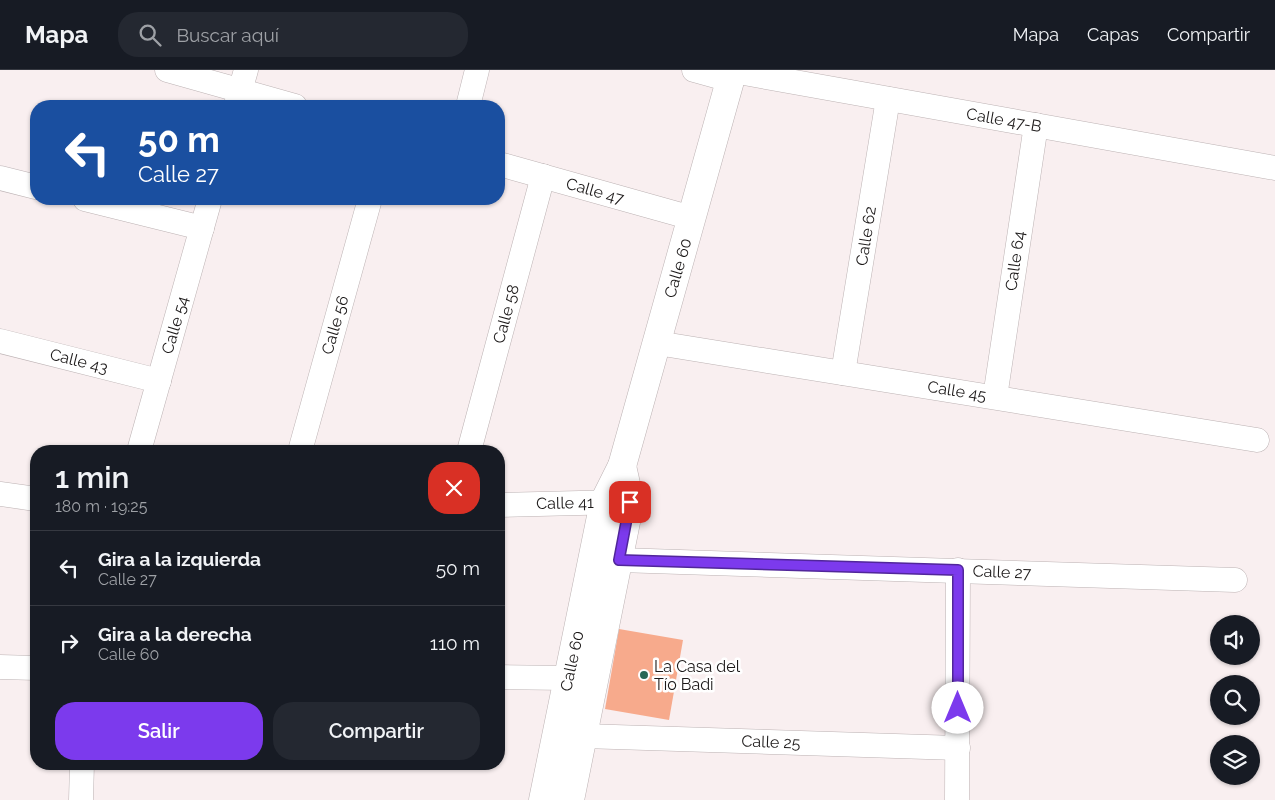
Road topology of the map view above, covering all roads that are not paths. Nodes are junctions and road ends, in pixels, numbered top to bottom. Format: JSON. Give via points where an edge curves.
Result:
{"nodes":[{"id":1,"x":167,"y":70,"type":"edge"},
{"id":2,"x":477,"y":70,"type":"edge"},
{"id":3,"x":694,"y":70,"type":"edge"},
{"id":4,"x":732,"y":74,"type":"edge"},
{"id":5,"x":240,"y":89,"type":"edge"},
{"id":6,"x":888,"y":99,"type":"junction"},
{"id":7,"x":276,"y":100,"type":"edge"},
{"id":8,"x":470,"y":100,"type":"edge"},
{"id":9,"x":1036,"y":125,"type":"junction"},
{"id":10,"x":505,"y":166,"type":"edge"},
{"id":11,"x":1275,"y":168,"type":"edge"},
{"id":12,"x":543,"y":176,"type":"junction"},
{"id":13,"x":0,"y":178,"type":"edge"},
{"id":14,"x":30,"y":186,"type":"edge"},
{"id":15,"x":109,"y":205,"type":"edge"},
{"id":16,"x":208,"y":205,"type":"edge"},
{"id":17,"x":368,"y":205,"type":"edge"},
{"id":18,"x":692,"y":218,"type":"junction"},
{"id":19,"x":202,"y":228,"type":"junction"},
{"id":20,"x":0,"y":341,"type":"edge"},
{"id":21,"x":657,"y":343,"type":"junction"},
{"id":22,"x":843,"y":373,"type":"junction"},
{"id":23,"x":159,"y":381,"type":"junction"},
{"id":24,"x":995,"y":397,"type":"junction"},
{"id":25,"x":1257,"y":440,"type":"dead end"},
{"id":26,"x":141,"y":445,"type":"edge"},
{"id":27,"x":302,"y":445,"type":"edge"},
{"id":28,"x":471,"y":445,"type":"edge"},
{"id":29,"x":0,"y":494,"type":"edge"},
{"id":30,"x":30,"y":498,"type":"edge"},
{"id":31,"x":617,"y":502,"type":"junction"},
{"id":32,"x":505,"y":505,"type":"edge"},
{"id":33,"x":619,"y":560,"type":"junction"},
{"id":34,"x":958,"y":570,"type":"junction"},
{"id":35,"x":1235,"y":580,"type":"dead end"},
{"id":36,"x":0,"y":667,"type":"edge"},
{"id":37,"x":30,"y":668,"type":"edge"},
{"id":38,"x":505,"y":677,"type":"edge"},
{"id":39,"x":568,"y":678,"type":"junction"},
{"id":40,"x":583,"y":736,"type":"junction"},
{"id":41,"x":958,"y":748,"type":"junction"},
{"id":42,"x":82,"y":770,"type":"edge"},
{"id":43,"x":81,"y":800,"type":"edge"},
{"id":44,"x":543,"y":800,"type":"edge"},
{"id":45,"x":570,"y":800,"type":"edge"},
{"id":46,"x":957,"y":800,"type":"edge"}],
"edges":[{"from":1,"to":5,"type":"street"},
{"from":2,"to":8,"type":"street"},
{"from":3,"to":4,"type":"street","name":"Calle 47-B"},
{"from":4,"to":6,"type":"street","name":"Calle 47-B"},
{"from":4,"to":18,"type":"street","name":"Calle 60"},
{"from":5,"to":7,"type":"street"},
{"from":6,"to":9,"type":"street","name":"Calle 47-B"},
{"from":6,"to":22,"type":"street","name":"Calle 62"},
{"from":9,"to":11,"type":"street","name":"Calle 47-B"},
{"from":9,"to":24,"type":"street","name":"Calle 64"},
{"from":10,"to":12,"type":"street","name":"Calle 47"},
{"from":12,"to":18,"type":"street","name":"Calle 47"},
{"from":12,"to":28,"type":"street","name":"Calle 58"},
{"from":13,"to":14,"type":"street"},
{"from":15,"to":19,"type":"street"},
{"from":16,"to":19,"type":"street","name":"Calle 54"},
{"from":17,"to":27,"type":"street","name":"Calle 56"},
{"from":18,"to":21,"type":"street","name":"Calle 60"},
{"from":19,"to":23,"type":"street","name":"Calle 54"},
{"from":20,"to":23,"type":"street","name":"Calle 43"},
{"from":21,"to":22,"type":"street","name":"Calle 45"},
{"from":21,"to":31,"type":"street","name":"Calle 60","via":[[622,466]]},
{"from":22,"to":24,"type":"street","name":"Calle 45"},
{"from":23,"to":26,"type":"street","name":"Calle 54"},
{"from":24,"to":25,"type":"street","name":"Calle 45"},
{"from":29,"to":30,"type":"street"},
{"from":31,"to":32,"type":"street","name":"Calle 41"},
{"from":31,"to":33,"type":"street","name":"Calle 60"},
{"from":31,"to":39,"type":"street","name":"Calle 60"},
{"from":33,"to":34,"type":"street","name":"Calle 27"},
{"from":33,"to":40,"type":"street","name":"Calle 60"},
{"from":34,"to":35,"type":"street","name":"Calle 27"},
{"from":34,"to":41,"type":"street"},
{"from":36,"to":37,"type":"street"},
{"from":38,"to":39,"type":"street"},
{"from":39,"to":44,"type":"street","name":"Calle 60"},
{"from":40,"to":41,"type":"street","name":"Calle 25"},
{"from":40,"to":45,"type":"street","name":"Calle 60"},
{"from":41,"to":46,"type":"street"},
{"from":42,"to":43,"type":"street"}]}
